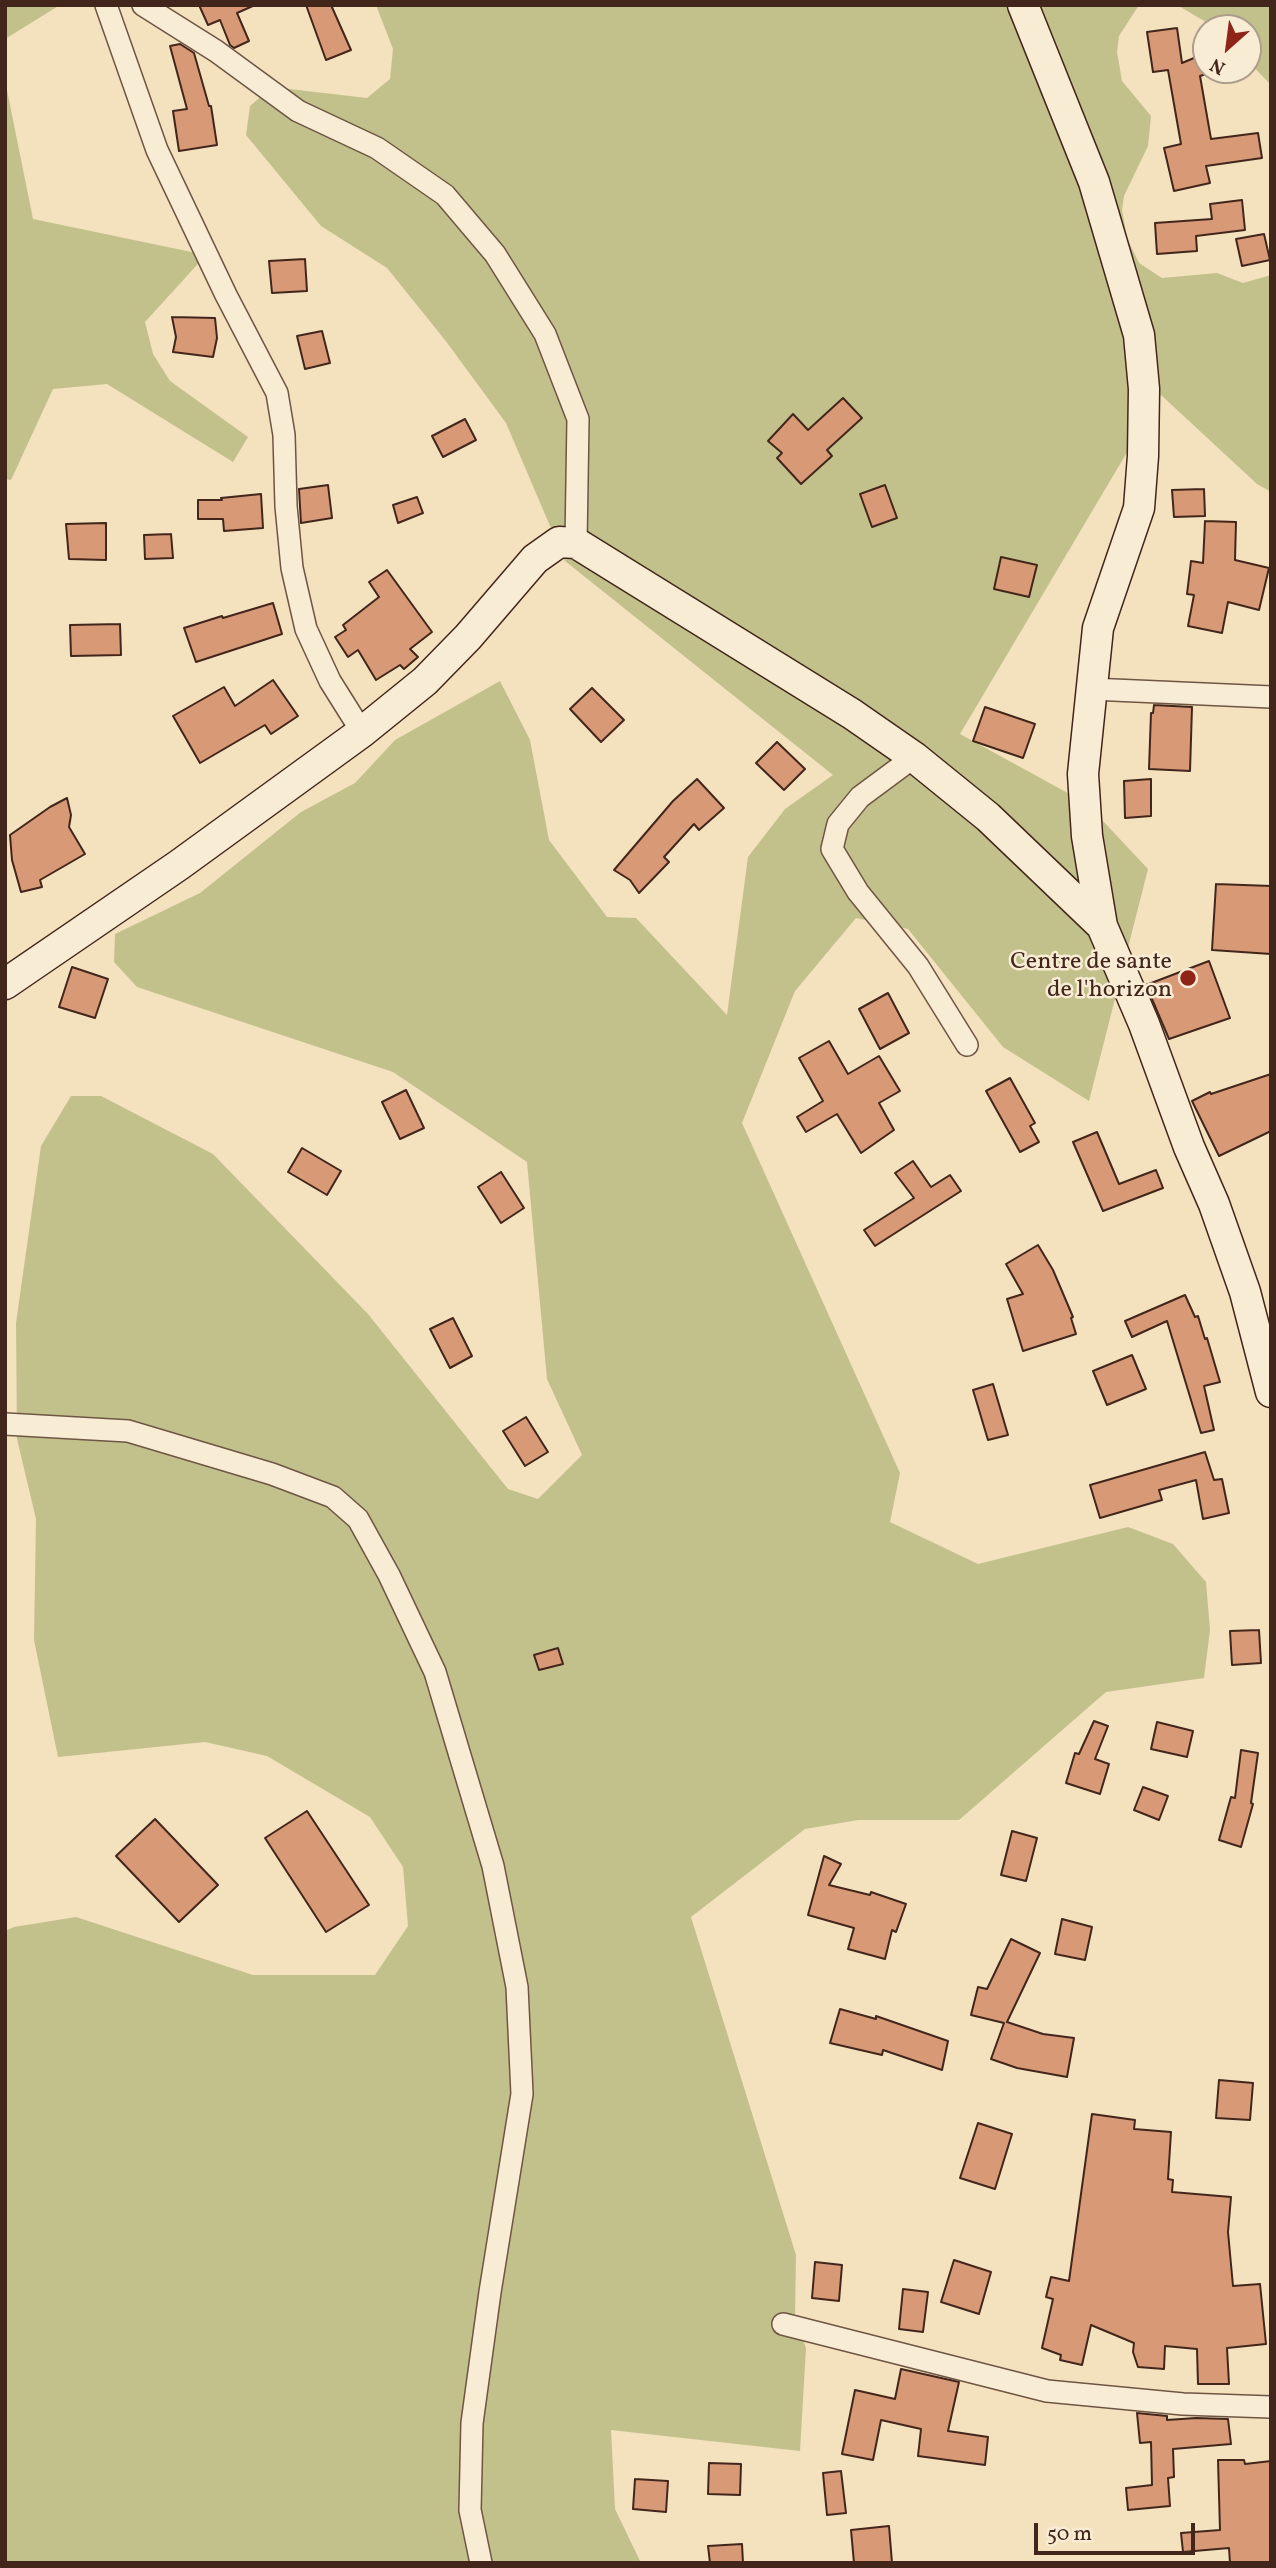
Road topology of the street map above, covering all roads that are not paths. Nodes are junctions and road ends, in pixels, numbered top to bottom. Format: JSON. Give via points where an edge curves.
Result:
{"nodes":[{"id":1,"x":106,"y":5,"type":"edge"},
{"id":2,"x":143,"y":5,"type":"edge"},
{"id":3,"x":1023,"y":5,"type":"edge"},
{"id":4,"x":576,"y":543,"type":"junction"},
{"id":5,"x":1091,"y":689,"type":"junction"},
{"id":6,"x":1271,"y":697,"type":"edge"},
{"id":7,"x":362,"y":732,"type":"junction"},
{"id":8,"x":914,"y":757,"type":"junction"},
{"id":9,"x":1102,"y":926,"type":"junction"},
{"id":10,"x":5,"y":984,"type":"edge"},
{"id":11,"x":967,"y":1045,"type":"dead end"},
{"id":12,"x":1271,"y":1392,"type":"edge"},
{"id":13,"x":5,"y":1424,"type":"edge"},
{"id":14,"x":783,"y":2324,"type":"dead end"},
{"id":15,"x":1271,"y":2407,"type":"edge"},
{"id":16,"x":481,"y":2563,"type":"edge"}],
"edges":[{"from":1,"to":7,"type":"street","via":[[157,150],[277,393],[292,568],[306,629],[330,681]]},
{"from":2,"to":4,"type":"street","via":[[298,111],[377,149],[445,195],[495,254],[545,334],[578,419]]},
{"from":3,"to":5,"type":"street","via":[[1094,182],[1139,335],[1144,389],[1139,508],[1098,628]]},
{"from":4,"to":7,"type":"street","via":[[559,542],[535,559],[425,681]]},
{"from":4,"to":8,"type":"street"},
{"from":5,"to":6,"type":"street"},
{"from":5,"to":9,"type":"street","via":[[1083,774],[1087,835]]},
{"from":7,"to":10,"type":"street"},
{"from":8,"to":9,"type":"street","via":[[988,817]]},
{"from":8,"to":11,"type":"street","via":[[860,797],[838,824],[832,849],[858,892],[918,966]]},
{"from":9,"to":12,"type":"street","via":[[1214,1204],[1245,1292]]},
{"from":13,"to":16,"type":"street","via":[[128,1431],[333,1497],[358,1519],[435,1672],[493,1866],[518,2001],[522,2094],[472,2423],[470,2510]]},
{"from":14,"to":15,"type":"street","via":[[1047,2391]]}]}
